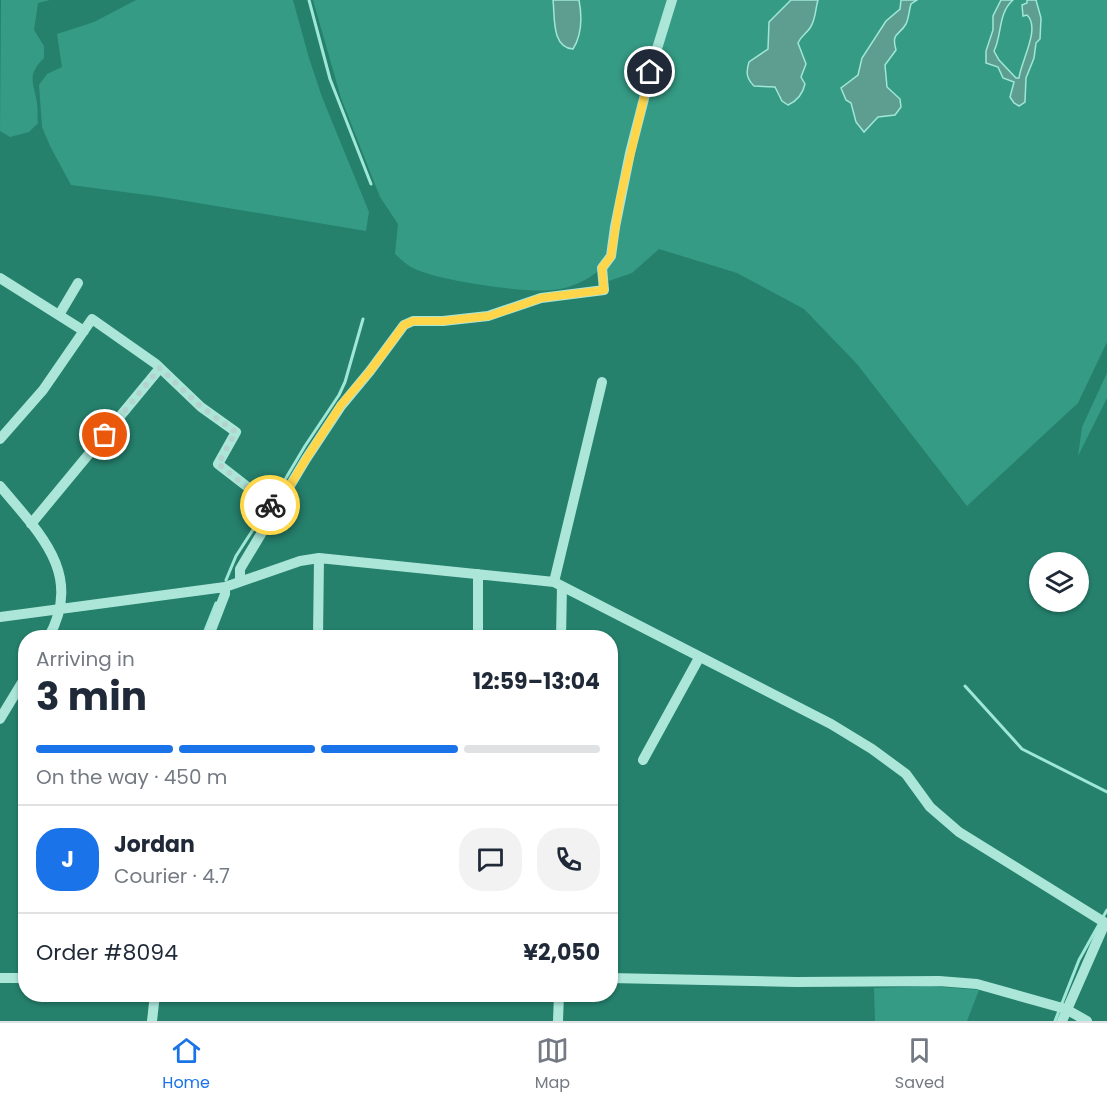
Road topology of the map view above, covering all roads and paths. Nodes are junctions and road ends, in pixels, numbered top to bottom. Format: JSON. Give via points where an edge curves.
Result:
{"nodes":[{"id":1,"x":672,"y":0,"type":"edge"},
{"id":2,"x":0,"y":278,"type":"edge"},
{"id":3,"x":78,"y":283,"type":"dead end"},
{"id":4,"x":58,"y":315,"type":"junction"},
{"id":5,"x":84,"y":331,"type":"junction"},
{"id":6,"x":160,"y":368,"type":"junction"},
{"id":7,"x":602,"y":382,"type":"dead end"},
{"id":8,"x":0,"y":439,"type":"edge"},
{"id":9,"x":0,"y":486,"type":"edge"},
{"id":10,"x":276,"y":509,"type":"junction"},
{"id":11,"x":31,"y":524,"type":"junction"},
{"id":12,"x":319,"y":558,"type":"junction"},
{"id":13,"x":478,"y":574,"type":"junction"},
{"id":14,"x":240,"y":582,"type":"junction"},
{"id":15,"x":558,"y":584,"type":"junction"},
{"id":16,"x":225,"y":588,"type":"junction"},
{"id":17,"x":59,"y":609,"type":"junction"},
{"id":18,"x":0,"y":617,"type":"edge"},
{"id":19,"x":52,"y":630,"type":"edge"},
{"id":20,"x":211,"y":630,"type":"edge"},
{"id":21,"x":318,"y":630,"type":"edge"},
{"id":22,"x":478,"y":630,"type":"edge"},
{"id":23,"x":561,"y":630,"type":"edge"},
{"id":24,"x":699,"y":657,"type":"junction"},
{"id":25,"x":18,"y":689,"type":"edge"},
{"id":26,"x":0,"y":719,"type":"edge"},
{"id":27,"x":643,"y":760,"type":"dead end"},
{"id":28,"x":1106,"y":924,"type":"edge"},
{"id":29,"x":0,"y":978,"type":"edge"},
{"id":30,"x":18,"y":978,"type":"edge"},
{"id":31,"x":618,"y":978,"type":"edge"},
{"id":32,"x":154,"y":1002,"type":"edge"},
{"id":33,"x":559,"y":1002,"type":"edge"},
{"id":34,"x":1066,"y":1009,"type":"junction"},
{"id":35,"x":152,"y":1021,"type":"edge"},
{"id":36,"x":558,"y":1021,"type":"edge"},
{"id":37,"x":1062,"y":1021,"type":"edge"},
{"id":38,"x":1087,"y":1021,"type":"edge"}],
"edges":[{"from":1,"to":10,"type":"street","via":[[630,153],[611,256],[602,268],[604,290],[541,298],[489,316],[413,321],[404,325],[341,405]]},
{"from":2,"to":4,"type":"street"},
{"from":3,"to":4,"type":"street"},
{"from":4,"to":5,"type":"street"},
{"from":5,"to":6,"type":"street","via":[[92,319]]},
{"from":5,"to":8,"type":"street","via":[[43,390]]},
{"from":6,"to":10,"type":"street","via":[[201,407],[236,432],[218,464]]},
{"from":6,"to":11,"type":"street"},
{"from":7,"to":15,"type":"street"},
{"from":9,"to":11,"type":"street"},
{"from":10,"to":14,"type":"street","via":[[240,569]]},
{"from":11,"to":17,"type":"street","via":[[56,562],[61,590]]},
{"from":12,"to":13,"type":"street"},
{"from":12,"to":14,"type":"street"},
{"from":12,"to":21,"type":"street"},
{"from":13,"to":15,"type":"street"},
{"from":13,"to":22,"type":"street"},
{"from":14,"to":16,"type":"street"},
{"from":15,"to":23,"type":"street"},
{"from":15,"to":24,"type":"street"},
{"from":16,"to":17,"type":"street"},
{"from":16,"to":20,"type":"street"},
{"from":17,"to":18,"type":"street"},
{"from":17,"to":19,"type":"street"},
{"from":24,"to":27,"type":"street"},
{"from":24,"to":28,"type":"street","via":[[872,749],[906,774],[930,807],[959,832]]},
{"from":25,"to":26,"type":"street"},
{"from":28,"to":34,"type":"street"},
{"from":29,"to":30,"type":"street"},
{"from":31,"to":34,"type":"street","via":[[958,982],[993,987]]},
{"from":32,"to":35,"type":"street"},
{"from":33,"to":36,"type":"street"},
{"from":34,"to":37,"type":"street"},
{"from":34,"to":38,"type":"street"}]}
